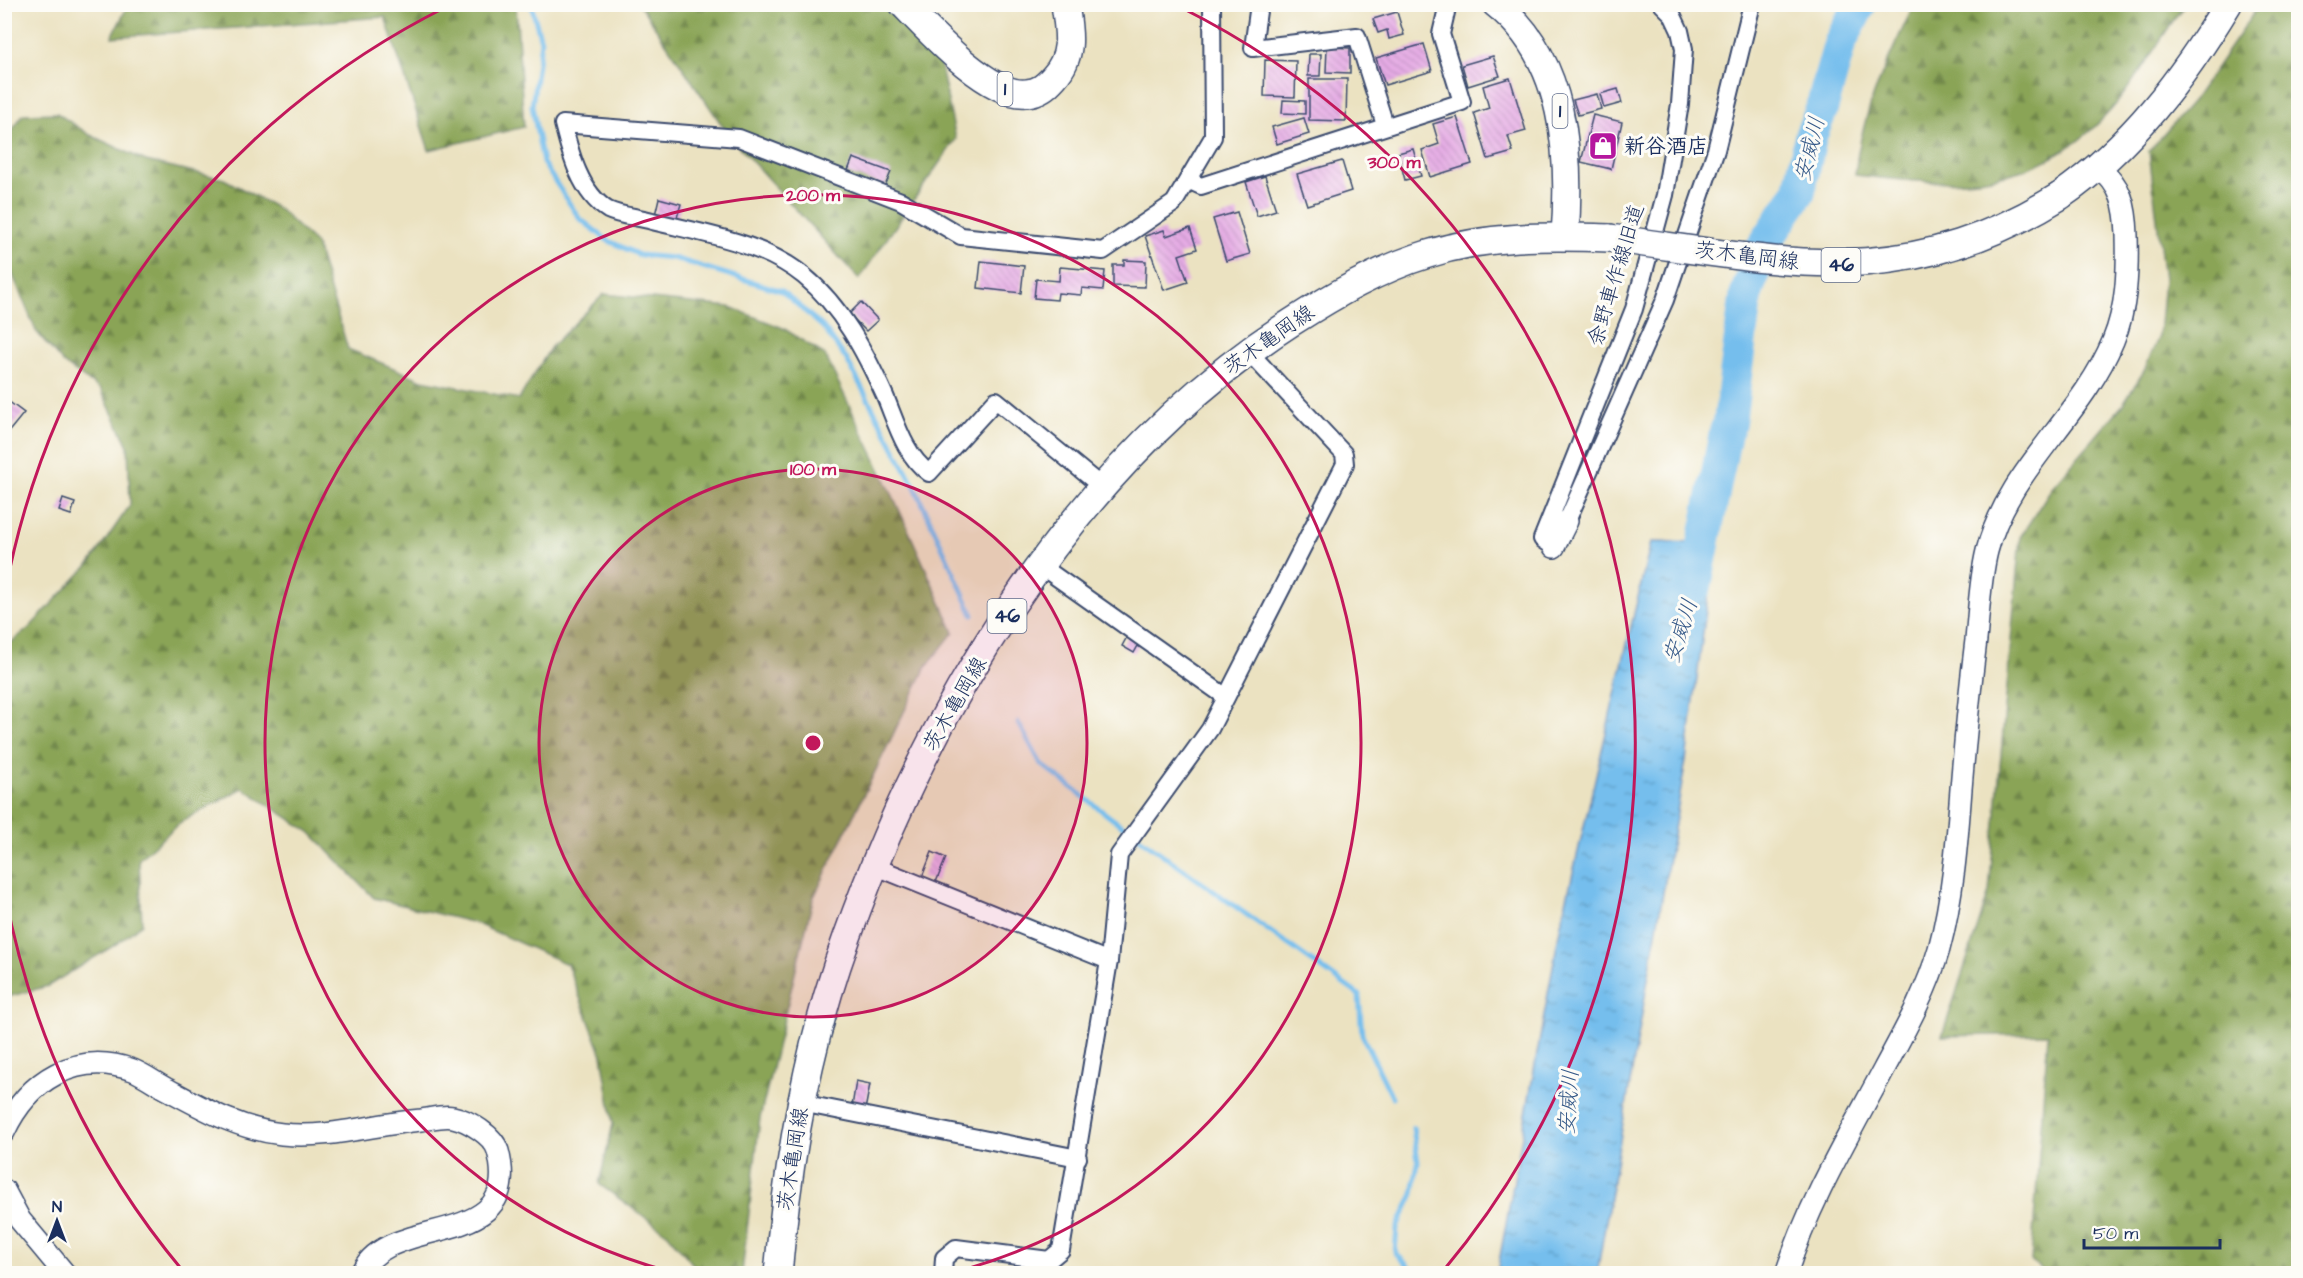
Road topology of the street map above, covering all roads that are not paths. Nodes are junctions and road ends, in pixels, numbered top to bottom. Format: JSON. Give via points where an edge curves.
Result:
{"nodes":[{"id":1,"x":903,"y":4,"type":"edge"},
{"id":2,"x":1065,"y":4,"type":"edge"},
{"id":3,"x":1212,"y":4,"type":"edge"},
{"id":4,"x":1259,"y":4,"type":"edge"},
{"id":5,"x":1448,"y":4,"type":"edge"},
{"id":6,"x":1496,"y":4,"type":"edge"},
{"id":7,"x":1662,"y":4,"type":"edge"},
{"id":8,"x":1752,"y":4,"type":"edge"},
{"id":9,"x":2228,"y":4,"type":"edge"},
{"id":10,"x":1385,"y":125,"type":"junction"},
{"id":11,"x":2098,"y":167,"type":"junction"},
{"id":12,"x":1188,"y":180,"type":"junction"},
{"id":13,"x":1565,"y":236,"type":"junction"},
{"id":14,"x":1248,"y":351,"type":"junction"},
{"id":15,"x":1102,"y":487,"type":"junction"},
{"id":16,"x":1567,"y":521,"type":"joint"},
{"id":17,"x":1554,"y":547,"type":"joint"},
{"id":18,"x":1041,"y":566,"type":"junction"},
{"id":19,"x":1226,"y":697,"type":"junction"},
{"id":20,"x":874,"y":866,"type":"junction"},
{"id":21,"x":1109,"y":961,"type":"junction"},
{"id":22,"x":801,"y":1103,"type":"junction"},
{"id":23,"x":4,"y":1132,"type":"edge"},
{"id":24,"x":1077,"y":1158,"type":"junction"},
{"id":25,"x":4,"y":1190,"type":"edge"},
{"id":26,"x":65,"y":1274,"type":"edge"},
{"id":27,"x":362,"y":1274,"type":"edge"},
{"id":28,"x":778,"y":1274,"type":"edge"},
{"id":29,"x":943,"y":1274,"type":"edge"},
{"id":30,"x":1786,"y":1274,"type":"edge"}],
"edges":[{"from":1,"to":2,"type":"main road","number":"1","via":[[938,40],[998,88],[1026,94],[1044,88],[1064,66],[1071,40]]},
{"from":3,"to":12,"type":"street","via":[[1213,137]]},
{"from":4,"to":10,"type":"street","via":[[1253,48],[1357,36]]},
{"from":5,"to":10,"type":"street","via":[[1441,34],[1461,102]]},
{"from":6,"to":13,"type":"main road","number":"1","via":[[1527,37],[1559,108],[1568,159]]},
{"from":7,"to":17,"type":"street","name":"余野車作線旧道","via":[[1672,14],[1684,49],[1680,104],[1665,195],[1634,309],[1542,539]]},
{"from":8,"to":16,"type":"street","via":[[1716,150],[1665,300]]},
{"from":9,"to":11,"type":"main road","name":"茨木亀岡線","number":"46","via":[[2174,86]]},
{"from":10,"to":12,"type":"street","via":[[1201,186]]},
{"from":11,"to":13,"type":"main road","name":"茨木亀岡線","number":"46","bridge":true,"via":[[2060,196],[2009,225],[1935,252],[1882,262],[1803,264],[1609,238]]},
{"from":11,"to":30,"type":"street","via":[[2118,187],[2125,214],[2127,257],[2122,315],[2112,345],[2090,382],[2009,494],[1998,516],[1985,562],[1947,913],[1933,968],[1906,1029],[1807,1218]]},
{"from":12,"to":15,"type":"street","via":[[1174,203],[1103,251],[961,236],[901,201],[739,138],[562,123],[585,186],[608,210],[732,241],[776,256],[805,277],[837,308],[916,464],[929,473],[996,400]]},
{"from":13,"to":14,"type":"main road","name":"茨木亀岡線","number":"46","via":[[1489,240],[1429,254],[1366,278]]},
{"from":14,"to":15,"type":"main road","name":"茨木亀岡線","number":"46","via":[[1181,407]]},
{"from":14,"to":19,"type":"street","via":[[1344,454],[1345,464]]},
{"from":15,"to":18,"type":"main road","name":"茨木亀岡線","number":"46"},
{"from":16,"to":17,"type":"street"},
{"from":18,"to":19,"type":"street"},
{"from":18,"to":20,"type":"main road","name":"茨木亀岡線","number":"46","via":[[931,741]]},
{"from":19,"to":21,"type":"street","via":[[1210,729],[1119,855]]},
{"from":20,"to":21,"type":"street"},
{"from":20,"to":22,"type":"main road","name":"茨木亀岡線","number":"46","via":[[836,969]]},
{"from":21,"to":24,"type":"street"},
{"from":22,"to":24,"type":"street"},
{"from":22,"to":28,"type":"main road","name":"茨木亀岡線","number":"46","via":[[785,1193]]},
{"from":23,"to":27,"type":"street","via":[[30,1091],[51,1074],[79,1066],[106,1065],[133,1070],[215,1116],[260,1131],[300,1136],[453,1117],[482,1131],[498,1148],[502,1173],[496,1197],[479,1215],[456,1228],[396,1242],[378,1251],[366,1262]]},
{"from":24,"to":29,"type":"street","via":[[1062,1250],[1049,1260],[956,1248],[945,1258]]},
{"from":25,"to":26,"type":"street","via":[[20,1220]]}]}
